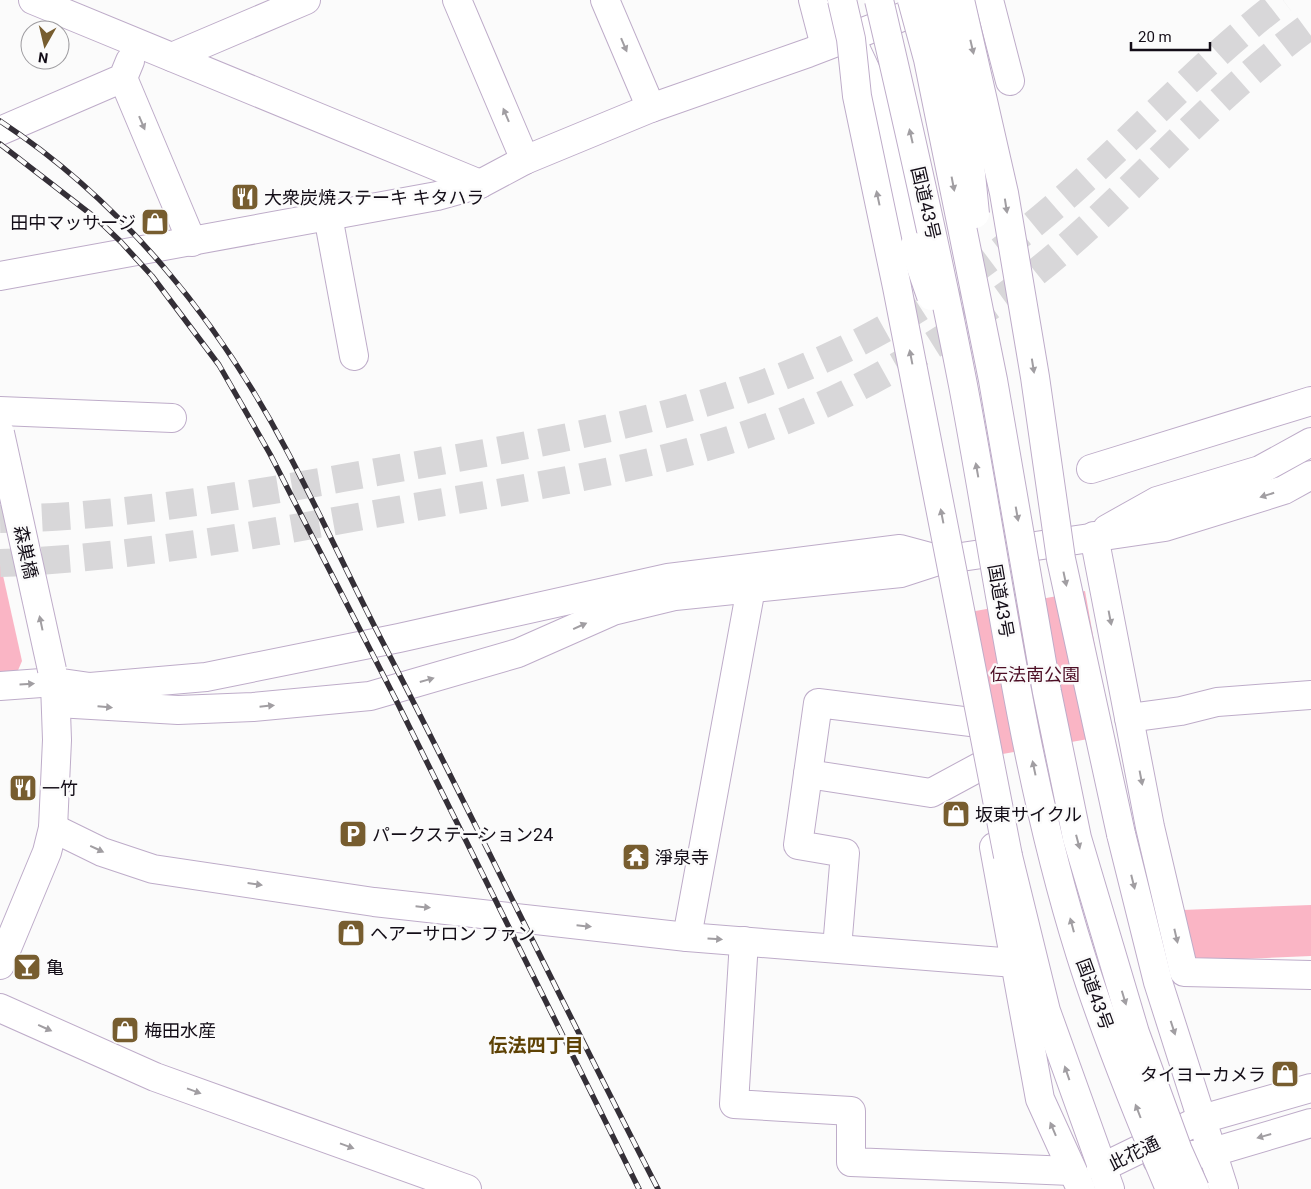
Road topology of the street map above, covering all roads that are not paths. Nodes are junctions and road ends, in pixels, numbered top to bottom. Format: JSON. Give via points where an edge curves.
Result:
{"nodes":[{"id":1,"x":33,"y":0,"type":"edge"},
{"id":2,"x":88,"y":0,"type":"edge"},
{"id":3,"x":306,"y":0,"type":"edge"},
{"id":4,"x":457,"y":0,"type":"edge"},
{"id":5,"x":605,"y":0,"type":"edge"},
{"id":6,"x":812,"y":0,"type":"edge"},
{"id":7,"x":842,"y":0,"type":"edge"},
{"id":8,"x":879,"y":0,"type":"edge"},
{"id":9,"x":912,"y":0,"type":"edge"},
{"id":10,"x":937,"y":0,"type":"edge"},
{"id":11,"x":947,"y":0,"type":"edge"},
{"id":12,"x":960,"y":0,"type":"edge"},
{"id":13,"x":989,"y":0,"type":"edge"},
{"id":14,"x":100,"y":27,"type":"junction"},
{"id":15,"x":851,"y":39,"type":"junction"},
{"id":16,"x":137,"y":43,"type":"junction"},
{"id":17,"x":824,"y":46,"type":"junction"},
{"id":18,"x":172,"y":57,"type":"junction"},
{"id":19,"x":123,"y":78,"type":"junction"},
{"id":20,"x":1010,"y":81,"type":"dead end"},
{"id":21,"x":651,"y":108,"type":"junction"},
{"id":22,"x":0,"y":130,"type":"edge"},
{"id":23,"x":525,"y":160,"type":"junction"},
{"id":24,"x":480,"y":184,"type":"junction"},
{"id":25,"x":328,"y":216,"type":"junction"},
{"id":26,"x":192,"y":242,"type":"junction"},
{"id":27,"x":0,"y":276,"type":"edge"},
{"id":28,"x":354,"y":356,"type":"dead end"},
{"id":29,"x":993,"y":380,"type":"junction"},
{"id":30,"x":964,"y":390,"type":"junction"},
{"id":31,"x":1311,"y":401,"type":"edge"},
{"id":32,"x":0,"y":411,"type":"edge"},
{"id":33,"x":172,"y":418,"type":"dead end"},
{"id":34,"x":0,"y":433,"type":"edge"},
{"id":35,"x":1311,"y":442,"type":"edge"},
{"id":36,"x":1091,"y":469,"type":"dead end"},
{"id":37,"x":1311,"y":475,"type":"edge"},
{"id":38,"x":1094,"y":536,"type":"junction"},
{"id":39,"x":941,"y":560,"type":"junction"},
{"id":40,"x":751,"y":588,"type":"junction"},
{"id":41,"x":54,"y":685,"type":"junction"},
{"id":42,"x":0,"y":686,"type":"edge"},
{"id":43,"x":1311,"y":695,"type":"edge"},
{"id":44,"x":1129,"y":718,"type":"junction"},
{"id":45,"x":971,"y":722,"type":"junction"},
{"id":46,"x":981,"y":766,"type":"junction"},
{"id":47,"x":808,"y":774,"type":"junction"},
{"id":48,"x":54,"y":828,"type":"junction"},
{"id":49,"x":686,"y":937,"type":"junction"},
{"id":50,"x":744,"y":941,"type":"junction"},
{"id":51,"x":837,"y":948,"type":"junction"},
{"id":52,"x":1015,"y":963,"type":"junction"},
{"id":53,"x":0,"y":965,"type":"edge"},
{"id":54,"x":1311,"y":975,"type":"edge"},
{"id":55,"x":0,"y":1008,"type":"edge"},
{"id":56,"x":1311,"y":1088,"type":"edge"},
{"id":57,"x":1202,"y":1120,"type":"junction"},
{"id":58,"x":1311,"y":1123,"type":"edge"},
{"id":59,"x":1212,"y":1152,"type":"junction"},
{"id":60,"x":1106,"y":1178,"type":"edge"},
{"id":61,"x":1076,"y":1180,"type":"edge"},
{"id":62,"x":467,"y":1189,"type":"edge"},
{"id":63,"x":1170,"y":1189,"type":"edge"},
{"id":64,"x":1195,"y":1189,"type":"edge"},
{"id":65,"x":1224,"y":1189,"type":"edge"}],
"edges":[{"from":1,"to":14,"type":"main road"},
{"from":2,"to":14,"type":"main road"},
{"from":3,"to":18,"type":"main road"},
{"from":23,"to":4,"type":"main road","one_way":true},
{"from":5,"to":21,"type":"main road","one_way":true},
{"from":6,"to":17,"type":"main road"},
{"from":7,"to":15,"type":"main road","bridge":true},
{"from":30,"to":8,"type":"main road","name":"国道43号","one_way":true,"bridge":true,"via":[[933,235]]},
{"from":9,"to":29,"type":"main road","name":"国道43号","one_way":true,"bridge":true,"via":[[928,59]]},
{"from":10,"to":29,"type":"main road","bridge":true,"via":[[967,134]]},
{"from":11,"to":17,"type":"main road"},
{"from":12,"to":57,"type":"main road","one_way":true,"bridge":true,"via":[[1004,193],[1061,558],[1121,834],[1158,982]]},
{"from":13,"to":20,"type":"main road"},
{"from":14,"to":16,"type":"main road"},
{"from":15,"to":30,"type":"main road","bridge":true,"via":[[875,90],[914,247]]},
{"from":60,"to":15,"type":"main road","one_way":true,"bridge":true,"via":[[1046,1011],[1008,856],[857,96]]},
{"from":16,"to":18,"type":"main road"},
{"from":16,"to":19,"type":"main road"},
{"from":17,"to":21,"type":"main road"},
{"from":18,"to":24,"type":"main road"},
{"from":19,"to":22,"type":"main road"},
{"from":19,"to":26,"type":"main road","one_way":true},
{"from":21,"to":23,"type":"main road"},
{"from":23,"to":24,"type":"main road"},
{"from":24,"to":25,"type":"main road","via":[[437,196]]},
{"from":25,"to":26,"type":"main road"},
{"from":25,"to":28,"type":"main road"},
{"from":26,"to":27,"type":"main road"},
{"from":29,"to":64,"type":"main road","name":"国道43号","one_way":true,"bridge":true,"via":[[1047,692],[1077,838],[1135,1033]]},
{"from":63,"to":30,"type":"main road","name":"国道43号","one_way":true,"bridge":true,"via":[[1080,953],[1050,841],[1020,705]]},
{"from":31,"to":36,"type":"main road"},
{"from":32,"to":33,"type":"main road"},
{"from":41,"to":34,"type":"main road","name":"森巣橋","one_way":true,"bridge":true},
{"from":35,"to":38,"type":"main road","via":[[1260,470],[1157,501]]},
{"from":37,"to":38,"type":"main road","one_way":true,"via":[[1284,490],[1166,527]]},
{"from":38,"to":39,"type":"main road"},
{"from":38,"to":44,"type":"main road","one_way":true},
{"from":39,"to":40,"type":"main road","via":[[901,573]]},
{"from":39,"to":41,"type":"main road","via":[[900,549],[668,578],[206,677],[90,687]]},
{"from":39,"to":45,"type":"main road"},
{"from":41,"to":40,"type":"main road","one_way":true,"via":[[178,710],[370,696],[518,653],[613,612],[675,596]]},
{"from":40,"to":49,"type":"main road"},
{"from":42,"to":41,"type":"main road","one_way":true},
{"from":41,"to":48,"type":"main road","name":"森巣橋"},
{"from":43,"to":44,"type":"main road","via":[[1217,702]]},
{"from":44,"to":54,"type":"main road","one_way":true,"via":[[1150,827],[1184,972]]},
{"from":45,"to":46,"type":"main road"},
{"from":45,"to":47,"type":"main road","via":[[818,703]]},
{"from":46,"to":47,"type":"main road","via":[[930,793]]},
{"from":46,"to":52,"type":"main road"},
{"from":47,"to":51,"type":"main road","via":[[798,845],[845,853]]},
{"from":48,"to":49,"type":"main road","one_way":true,"via":[[102,852],[154,869],[374,902]]},
{"from":48,"to":53,"type":"main road","name":"森巣橋"},
{"from":49,"to":50,"type":"main road","one_way":true},
{"from":50,"to":51,"type":"main road"},
{"from":50,"to":61,"type":"main road","via":[[734,1104],[851,1111],[851,1162]]},
{"from":51,"to":52,"type":"main road"},
{"from":61,"to":52,"type":"main road","one_way":true,"via":[[1040,1099]]},
{"from":55,"to":62,"type":"main road","one_way":true,"via":[[155,1077]]},
{"from":56,"to":57,"type":"main road","name":"此花通"},
{"from":57,"to":59,"type":"main road"},
{"from":57,"to":60,"type":"main road","name":"此花通"},
{"from":58,"to":59,"type":"main road","name":"此花通","one_way":true},
{"from":59,"to":60,"type":"main road","name":"此花通"},
{"from":59,"to":65,"type":"main road"}]}
